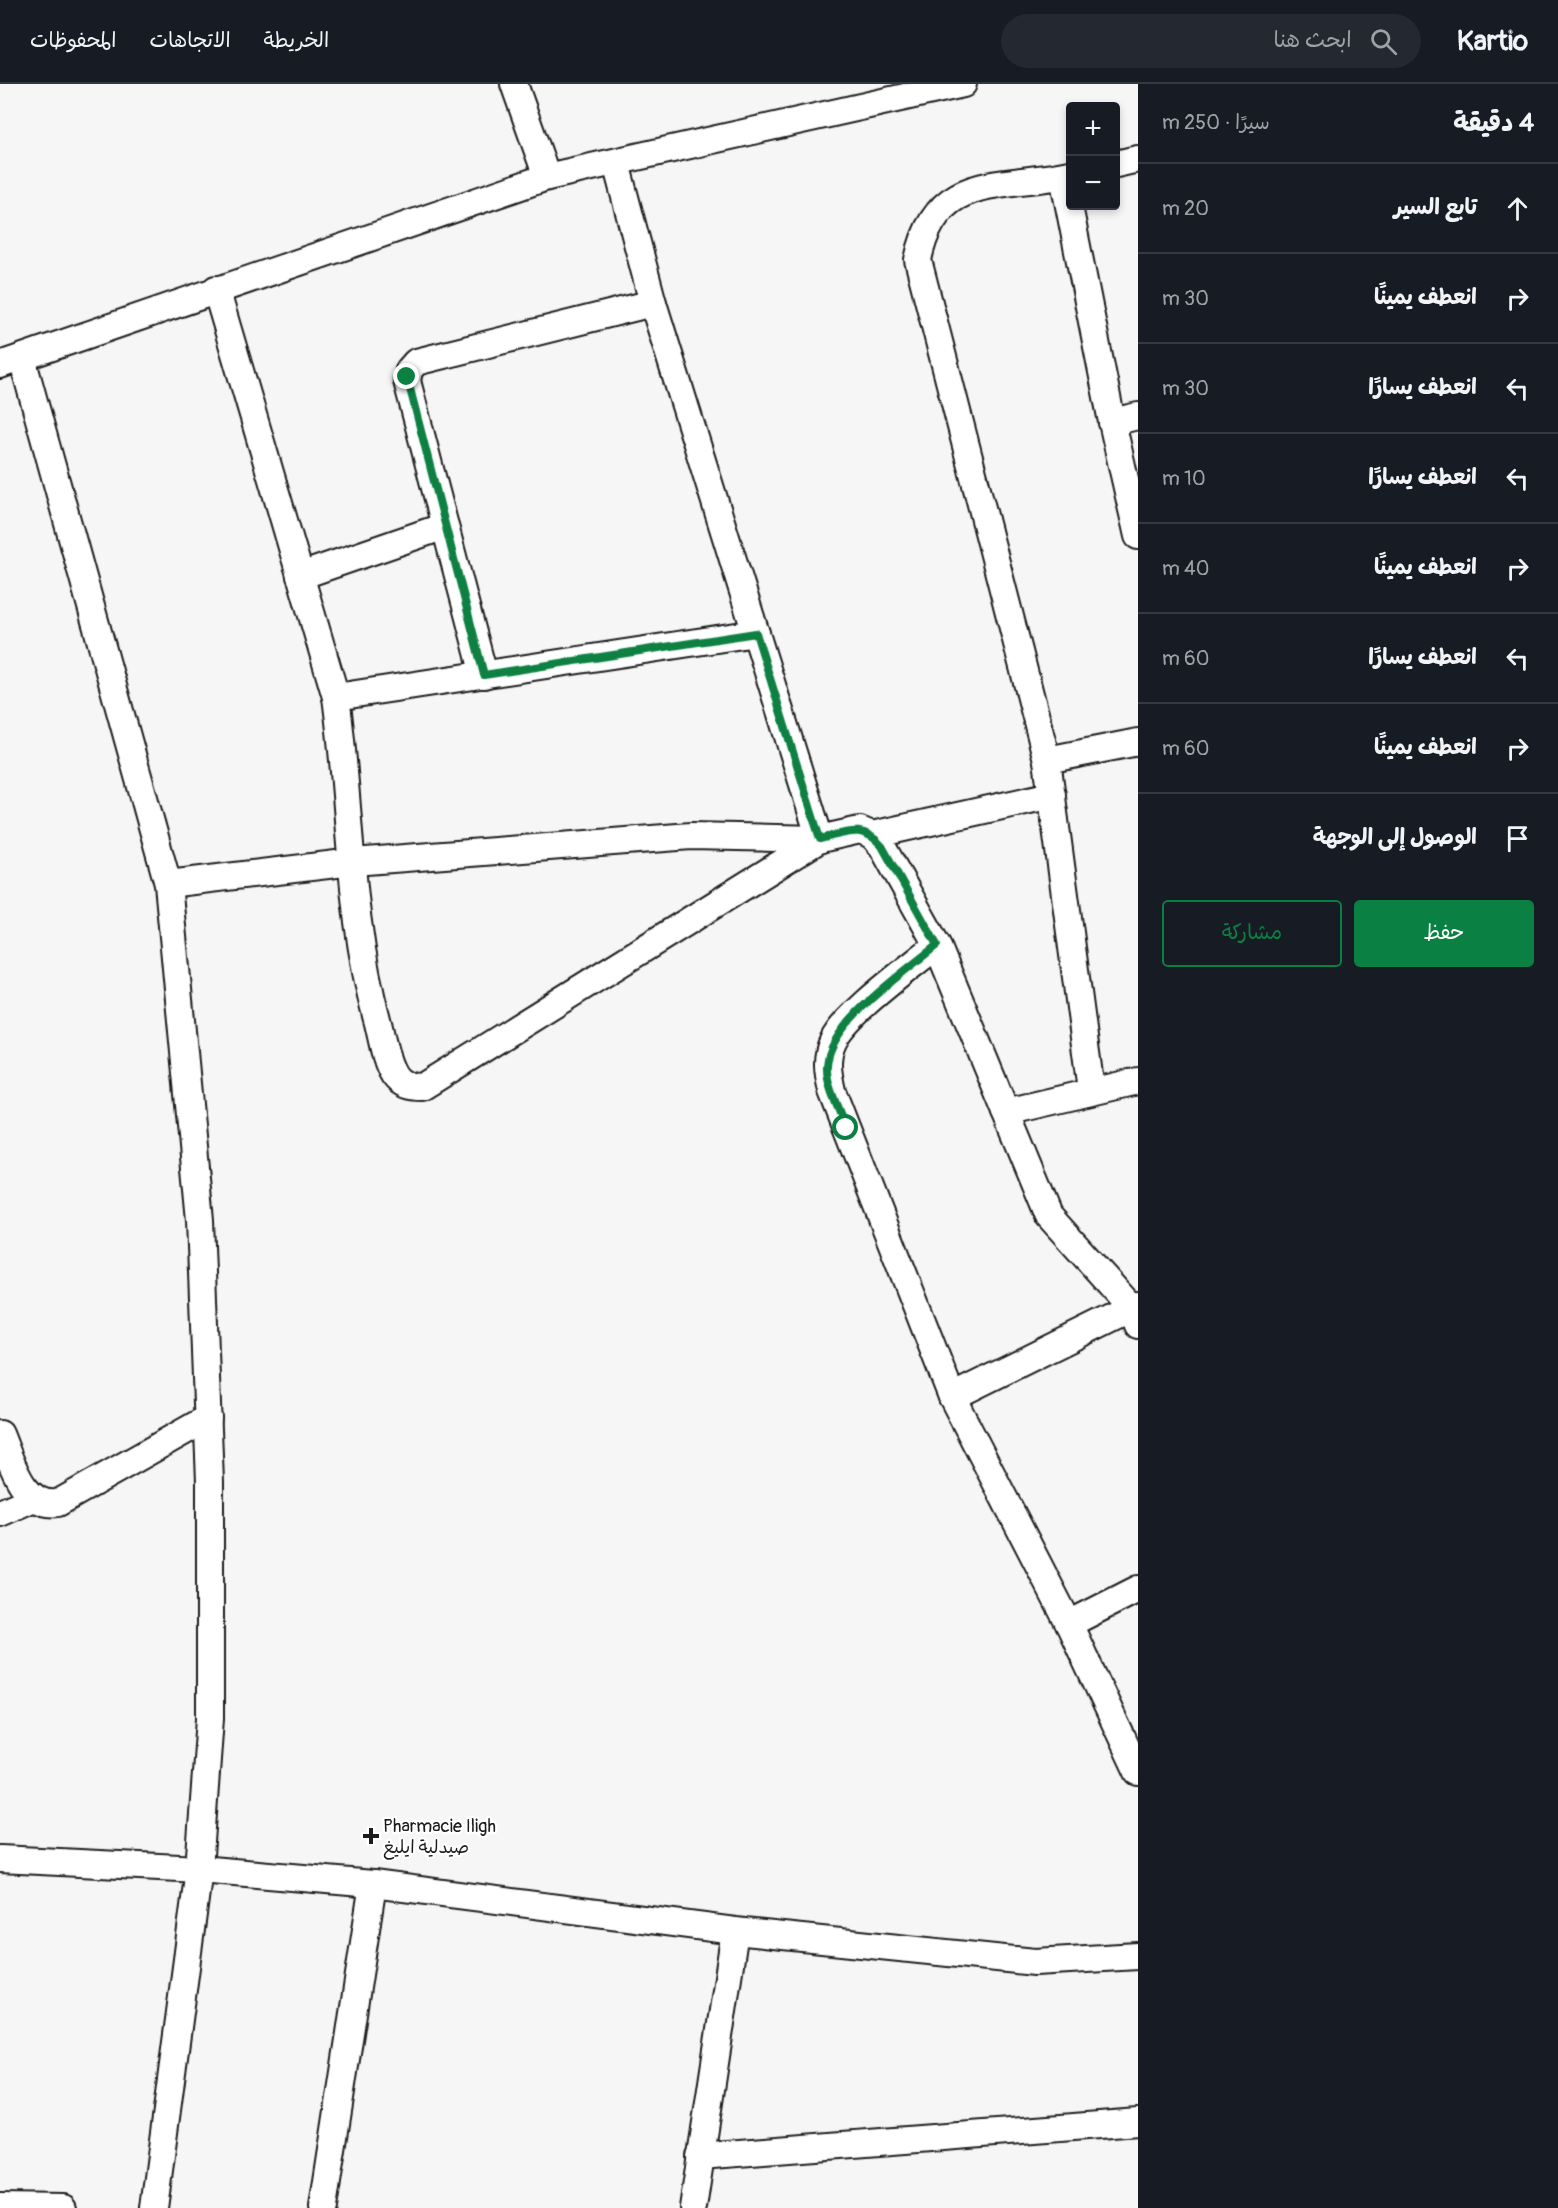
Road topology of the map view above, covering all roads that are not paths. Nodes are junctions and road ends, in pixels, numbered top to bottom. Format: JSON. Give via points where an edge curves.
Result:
{"nodes":[{"id":1,"x":514,"y":84,"type":"edge"},
{"id":2,"x":963,"y":84,"type":"edge"},
{"id":3,"x":1138,"y":159,"type":"edge"},
{"id":4,"x":616,"y":163,"type":"junction"},
{"id":5,"x":1120,"y":163,"type":"edge"},
{"id":6,"x":1066,"y":175,"type":"edge"},
{"id":7,"x":547,"y":177,"type":"junction"},
{"id":8,"x":1073,"y":210,"type":"edge"},
{"id":9,"x":216,"y":289,"type":"junction"},
{"id":10,"x":653,"y":303,"type":"junction"},
{"id":11,"x":11,"y":362,"type":"edge"},
{"id":12,"x":1138,"y":416,"type":"edge"},
{"id":13,"x":1112,"y":422,"type":"junction"},
{"id":14,"x":445,"y":526,"type":"junction"},
{"id":15,"x":1138,"y":536,"type":"edge"},
{"id":16,"x":300,"y":576,"type":"junction"},
{"id":17,"x":756,"y":633,"type":"junction"},
{"id":18,"x":484,"y":675,"type":"junction"},
{"id":19,"x":336,"y":697,"type":"junction"},
{"id":20,"x":1138,"y":742,"type":"edge"},
{"id":21,"x":1047,"y":760,"type":"junction"},
{"id":22,"x":1052,"y":795,"type":"junction"},
{"id":23,"x":872,"y":835,"type":"junction"},
{"id":24,"x":820,"y":839,"type":"junction"},
{"id":25,"x":353,"y":862,"type":"junction"},
{"id":26,"x":168,"y":884,"type":"junction"},
{"id":27,"x":937,"y":945,"type":"junction"},
{"id":28,"x":1138,"y":1081,"type":"edge"},
{"id":29,"x":1091,"y":1090,"type":"junction"},
{"id":30,"x":1006,"y":1112,"type":"junction"},
{"id":31,"x":1136,"y":1312,"type":"edge"},
{"id":32,"x":952,"y":1396,"type":"junction"},
{"id":33,"x":208,"y":1418,"type":"junction"},
{"id":34,"x":0,"y":1434,"type":"edge"},
{"id":35,"x":34,"y":1498,"type":"junction"},
{"id":36,"x":0,"y":1513,"type":"edge"},
{"id":37,"x":1138,"y":1590,"type":"edge"},
{"id":38,"x":1069,"y":1624,"type":"junction"},
{"id":39,"x":1138,"y":1772,"type":"edge"},
{"id":40,"x":0,"y":1859,"type":"edge"},
{"id":41,"x":199,"y":1869,"type":"junction"},
{"id":42,"x":373,"y":1884,"type":"junction"},
{"id":43,"x":735,"y":1931,"type":"junction"},
{"id":44,"x":1138,"y":1956,"type":"edge"},
{"id":45,"x":1138,"y":2122,"type":"edge"},
{"id":46,"x":700,"y":2156,"type":"junction"},
{"id":47,"x":0,"y":2207,"type":"edge"},
{"id":48,"x":63,"y":2208,"type":"edge"},
{"id":49,"x":154,"y":2208,"type":"edge"},
{"id":50,"x":323,"y":2208,"type":"edge"},
{"id":51,"x":693,"y":2208,"type":"edge"}],
"edges":[{"from":1,"to":7,"type":"street"},
{"from":2,"to":4,"type":"street"},
{"from":3,"to":5,"type":"street"},
{"from":4,"to":7,"type":"street"},
{"from":4,"to":10,"type":"street"},
{"from":6,"to":21,"type":"street","via":[[966,190],[932,219],[918,260]]},
{"from":7,"to":9,"type":"street"},
{"from":8,"to":13,"type":"street"},
{"from":9,"to":11,"type":"street"},
{"from":9,"to":16,"type":"street"},
{"from":10,"to":14,"type":"street","via":[[413,365],[407,381]]},
{"from":10,"to":17,"type":"street"},
{"from":11,"to":26,"type":"street"},
{"from":12,"to":13,"type":"street"},
{"from":13,"to":15,"type":"street"},
{"from":14,"to":16,"type":"street"},
{"from":14,"to":18,"type":"street"},
{"from":16,"to":19,"type":"street"},
{"from":17,"to":18,"type":"street"},
{"from":17,"to":24,"type":"street"},
{"from":18,"to":19,"type":"street"},
{"from":19,"to":25,"type":"street"},
{"from":20,"to":21,"type":"street"},
{"from":21,"to":22,"type":"street"},
{"from":22,"to":23,"type":"street"},
{"from":22,"to":29,"type":"street"},
{"from":23,"to":24,"type":"street","via":[[860,830]]},
{"from":23,"to":27,"type":"street","via":[[882,846]]},
{"from":24,"to":25,"type":"street","via":[[691,836]]},
{"from":24,"to":25,"type":"street","via":[[422,1087],[400,1082],[389,1063],[359,940]]},
{"from":25,"to":26,"type":"street"},
{"from":26,"to":33,"type":"street","via":[[200,1220]]},
{"from":27,"to":30,"type":"street"},
{"from":27,"to":32,"type":"street","via":[[848,1021],[833,1040],[827,1068],[846,1128]]},
{"from":28,"to":29,"type":"street"},
{"from":29,"to":30,"type":"street"},
{"from":30,"to":31,"type":"street","via":[[1050,1216]]},
{"from":31,"to":32,"type":"street"},
{"from":32,"to":38,"type":"street"},
{"from":33,"to":35,"type":"street","via":[[58,1503],[45,1505]]},
{"from":33,"to":41,"type":"street","via":[[210,1718]]},
{"from":34,"to":35,"type":"street","via":[[20,1480]]},
{"from":35,"to":36,"type":"street"},
{"from":37,"to":38,"type":"street"},
{"from":38,"to":39,"type":"street"},
{"from":40,"to":41,"type":"street"},
{"from":41,"to":42,"type":"street"},
{"from":41,"to":49,"type":"street"},
{"from":42,"to":43,"type":"street"},
{"from":42,"to":50,"type":"street"},
{"from":43,"to":44,"type":"street","via":[[1035,1962]]},
{"from":43,"to":46,"type":"street"},
{"from":45,"to":46,"type":"street"},
{"from":46,"to":51,"type":"street"},
{"from":47,"to":48,"type":"street"}]}
